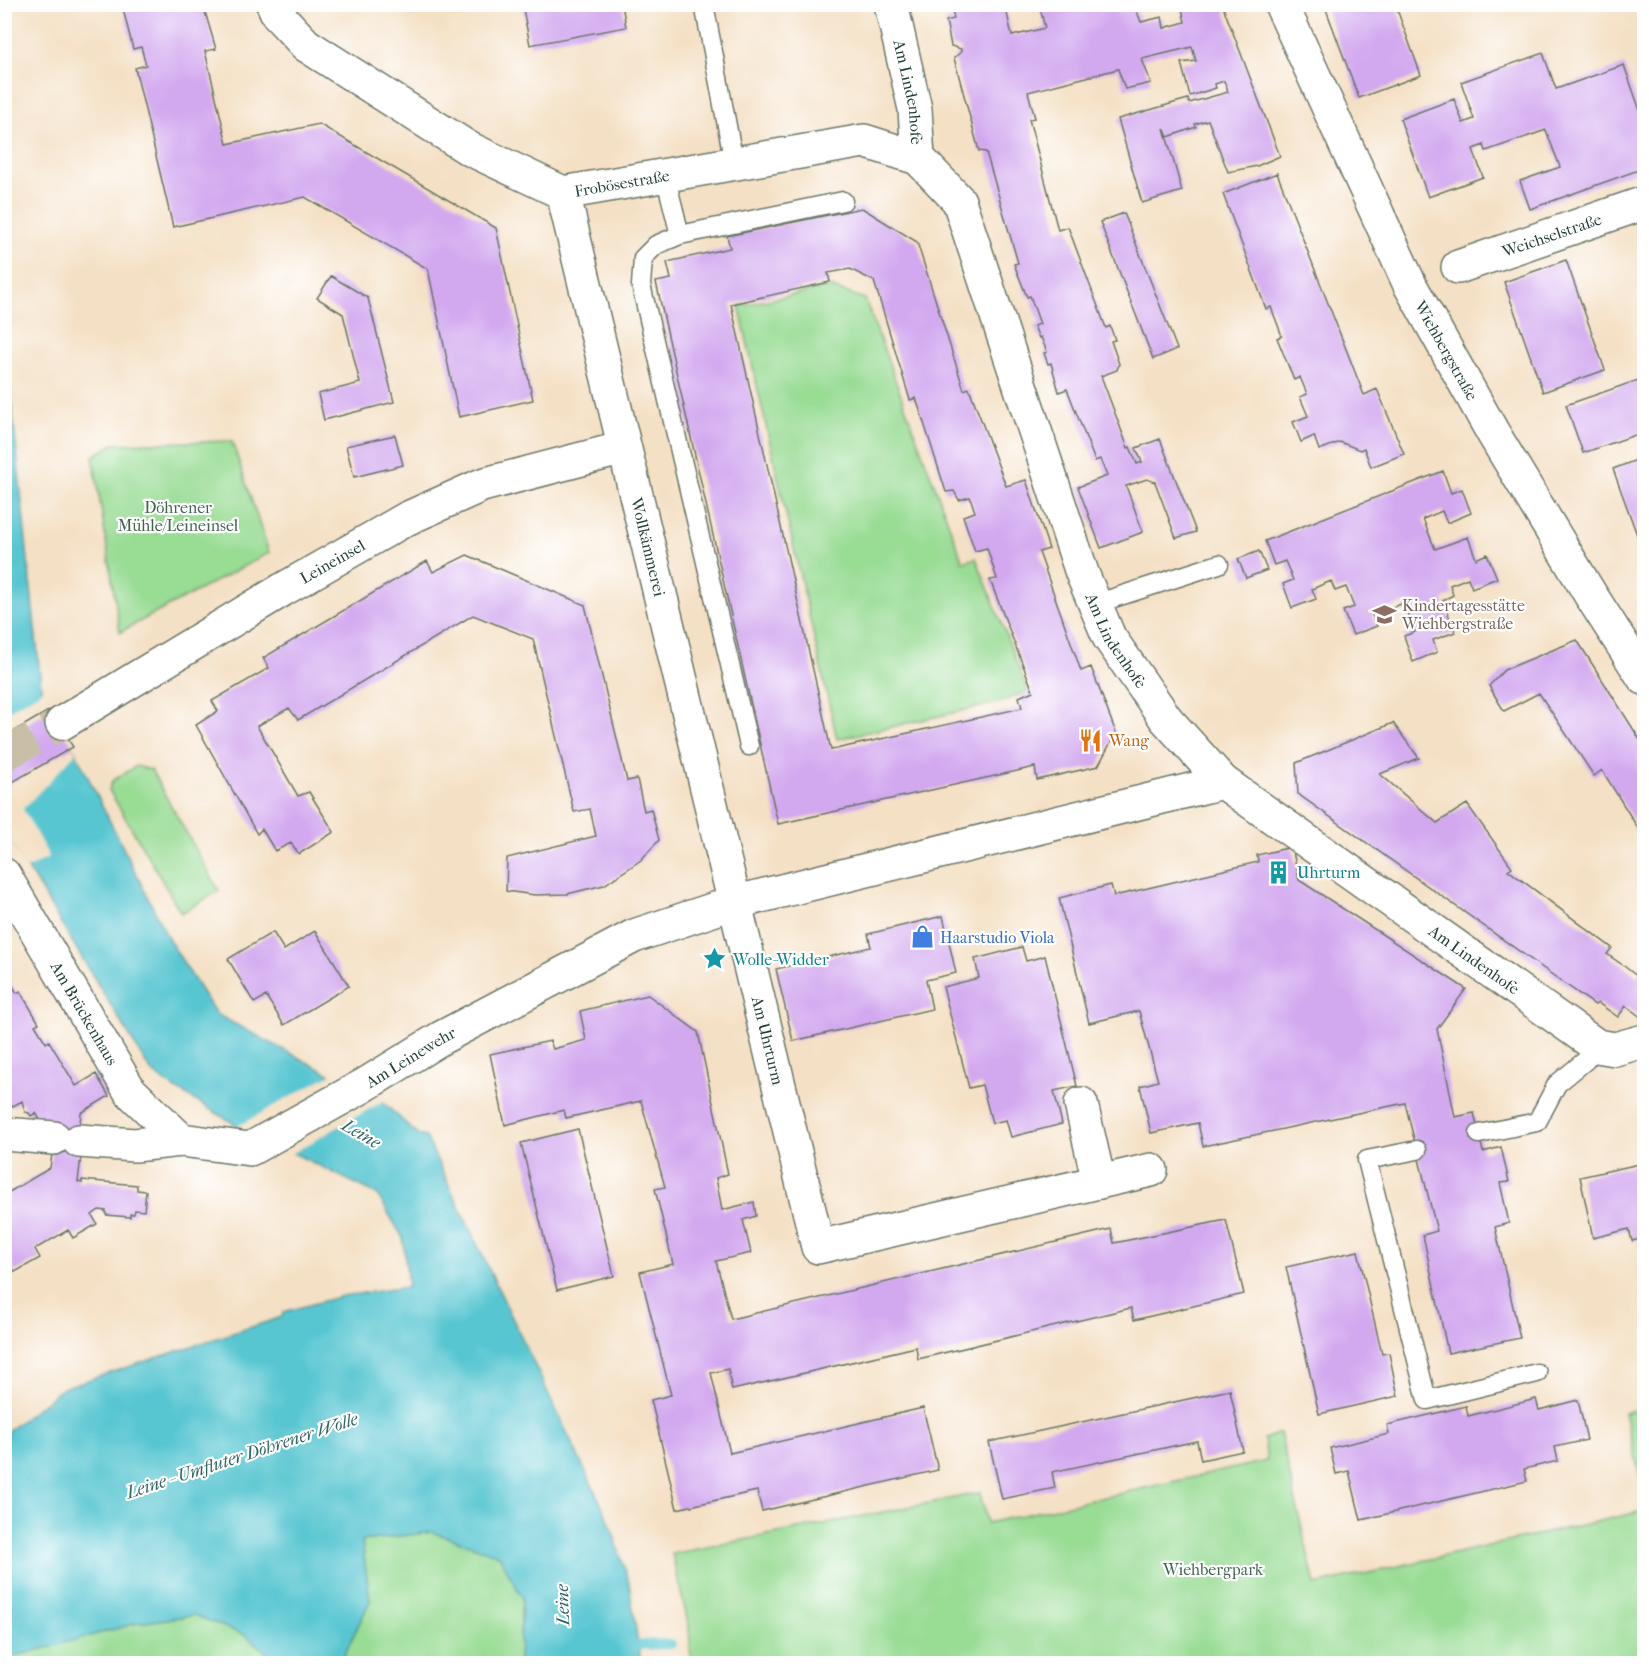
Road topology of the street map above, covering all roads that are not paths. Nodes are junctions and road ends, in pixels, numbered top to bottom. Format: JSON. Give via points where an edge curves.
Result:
{"nodes":[{"id":1,"x":273,"y":4,"type":"edge"},
{"id":2,"x":704,"y":4,"type":"edge"},
{"id":3,"x":891,"y":4,"type":"edge"},
{"id":4,"x":1281,"y":4,"type":"edge"},
{"id":5,"x":918,"y":158,"type":"junction"},
{"id":6,"x":734,"y":163,"type":"junction"},
{"id":7,"x":665,"y":175,"type":"junction"},
{"id":8,"x":563,"y":193,"type":"junction"},
{"id":9,"x":843,"y":201,"type":"dead end"},
{"id":10,"x":1644,"y":203,"type":"edge"},
{"id":11,"x":680,"y":235,"type":"junction"},
{"id":12,"x":1458,"y":267,"type":"dead end"},
{"id":13,"x":624,"y":447,"type":"junction"},
{"id":14,"x":1219,"y":564,"type":"dead end"},
{"id":15,"x":1095,"y":604,"type":"junction"},
{"id":16,"x":1644,"y":678,"type":"edge"},
{"id":17,"x":62,"y":723,"type":"tunnel mouth"},
{"id":18,"x":748,"y":746,"type":"dead end"},
{"id":19,"x":1223,"y":782,"type":"junction"},
{"id":20,"x":4,"y":875,"type":"edge"},
{"id":21,"x":733,"y":903,"type":"junction"},
{"id":22,"x":1644,"y":1041,"type":"edge"},
{"id":23,"x":1597,"y":1046,"type":"junction"},
{"id":24,"x":1080,"y":1104,"type":"dead end"},
{"id":25,"x":4,"y":1134,"type":"edge"},
{"id":26,"x":1479,"y":1134,"type":"dead end"},
{"id":27,"x":181,"y":1140,"type":"junction"},
{"id":28,"x":1417,"y":1150,"type":"dead end"},
{"id":29,"x":1151,"y":1170,"type":"dead end"},
{"id":30,"x":1099,"y":1182,"type":"junction"},
{"id":31,"x":1537,"y":1373,"type":"dead end"}],
"edges":[{"from":1,"to":8,"type":"street","name":"Frobösestraße","via":[[278,15],[306,45],[468,148]]},
{"from":2,"to":6,"type":"lane"},
{"from":3,"to":5,"type":"street","name":"Am Lindenhofe","via":[[915,109]]},
{"from":4,"to":16,"type":"street","name":"Wiehbergstraße","via":[[1410,285],[1499,443]]},
{"from":5,"to":6,"type":"street","name":"Frobösestraße","via":[[864,141]]},
{"from":5,"to":15,"type":"street","name":"Am Lindenhofe","via":[[958,201]]},
{"from":6,"to":7,"type":"street","name":"Frobösestraße"},
{"from":7,"to":8,"type":"street","name":"Frobösestraße"},
{"from":7,"to":11,"type":"lane"},
{"from":8,"to":13,"type":"street","name":"Wollkämmerei"},
{"from":9,"to":11,"type":"lane"},
{"from":10,"to":12,"type":"street","name":"Weichselstraße"},
{"from":11,"to":18,"type":"lane","via":[[656,245],[643,258],[641,285]]},
{"from":13,"to":17,"type":"street","name":"Leineinsel","via":[[482,485],[406,519]]},
{"from":13,"to":21,"type":"street","name":"Wollkämmerei"},
{"from":14,"to":15,"type":"lane"},
{"from":15,"to":19,"type":"street","name":"Am Lindenhofe","via":[[1109,636],[1166,719]]},
{"from":19,"to":21,"type":"street"},
{"from":19,"to":23,"type":"street","name":"Am Lindenhofe"},
{"from":20,"to":27,"type":"street","name":"Am Brückenhaus","via":[[130,1091]]},
{"from":21,"to":27,"type":"street","name":"Am Leinewehr","via":[[634,936],[441,1038],[250,1149]]},
{"from":21,"to":30,"type":"street","name":"Am Uhrturm","via":[[818,1247]]},
{"from":22,"to":23,"type":"street","via":[[1615,1049]]},
{"from":23,"to":26,"type":"lane","via":[[1557,1084],[1537,1122]]},
{"from":24,"to":30,"type":"street"},
{"from":25,"to":27,"type":"street","name":"Am Leinewehr","via":[[135,1145]]},
{"from":28,"to":31,"type":"lane","via":[[1367,1160],[1427,1400]]},
{"from":29,"to":30,"type":"street","name":"Am Uhrturm"}]}
